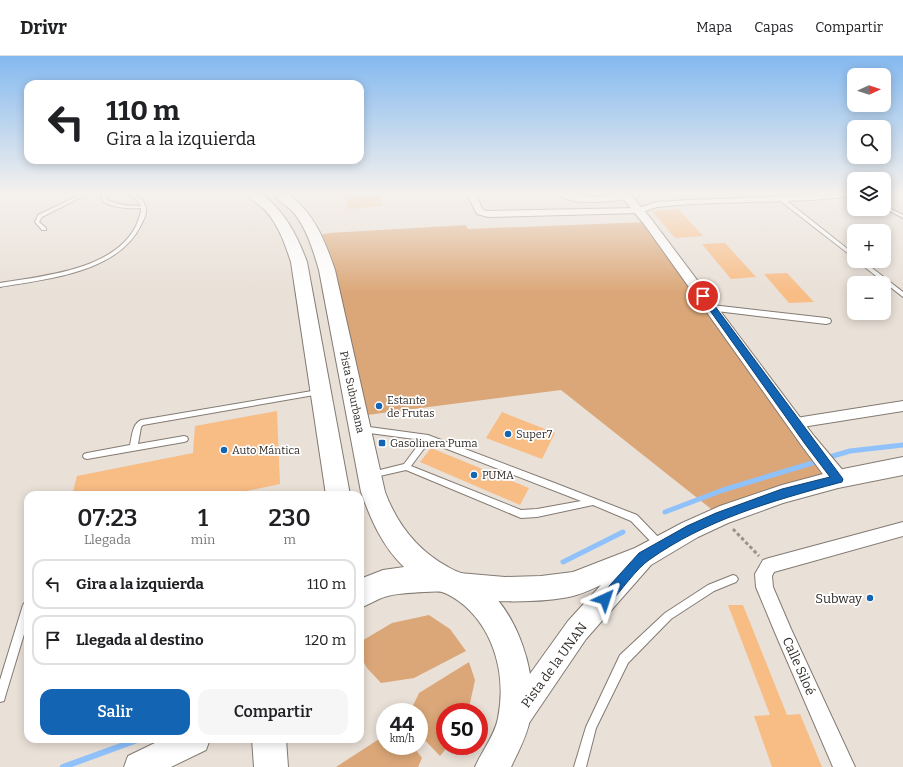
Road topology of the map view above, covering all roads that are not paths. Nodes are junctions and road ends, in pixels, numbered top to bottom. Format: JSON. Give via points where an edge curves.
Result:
{"nodes":[{"id":1,"x":139,"y":227,"type":"edge"},
{"id":2,"x":285,"y":227,"type":"edge"},
{"id":3,"x":312,"y":227,"type":"edge"},
{"id":4,"x":652,"y":227,"type":"edge"},
{"id":5,"x":817,"y":227,"type":"edge"},
{"id":6,"x":847,"y":251,"type":"edge"},
{"id":7,"x":869,"y":268,"type":"edge"},
{"id":8,"x":0,"y":285,"type":"edge"},
{"id":9,"x":903,"y":295,"type":"edge"},
{"id":10,"x":712,"y":308,"type":"junction"},
{"id":11,"x":826,"y":321,"type":"dead end"},
{"id":12,"x":321,"y":392,"type":"junction"},
{"id":13,"x":903,"y":406,"type":"edge"},
{"id":14,"x":796,"y":423,"type":"junction"},
{"id":15,"x":360,"y":428,"type":"junction"},
{"id":16,"x":184,"y":438,"type":"dead end"},
{"id":17,"x":428,"y":438,"type":"junction"},
{"id":18,"x":133,"y":448,"type":"junction"},
{"id":19,"x":87,"y":456,"type":"dead end"},
{"id":20,"x":903,"y":466,"type":"edge"},
{"id":21,"x":406,"y":468,"type":"junction"},
{"id":22,"x":369,"y":476,"type":"junction"},
{"id":23,"x":838,"y":479,"type":"junction"},
{"id":24,"x":337,"y":491,"type":"edge"},
{"id":25,"x":592,"y":502,"type":"junction"},
{"id":26,"x":903,"y":529,"type":"edge"},
{"id":27,"x":652,"y":552,"type":"junction"},
{"id":28,"x":733,"y":579,"type":"dead end"},
{"id":29,"x":450,"y":582,"type":"junction"},
{"id":30,"x":364,"y":592,"type":"edge"},
{"id":31,"x":24,"y":618,"type":"edge"},
{"id":32,"x":0,"y":697,"type":"edge"},
{"id":33,"x":514,"y":720,"type":"junction"},
{"id":34,"x":187,"y":743,"type":"edge"},
{"id":35,"x":269,"y":743,"type":"edge"},
{"id":36,"x":139,"y":767,"type":"edge"},
{"id":37,"x":271,"y":767,"type":"edge"},
{"id":38,"x":492,"y":767,"type":"edge"},
{"id":39,"x":580,"y":767,"type":"edge"},
{"id":40,"x":844,"y":767,"type":"edge"}],
"edges":[{"from":1,"to":8,"type":"lane","via":[[127,243],[111,256],[90,265],[56,275]]},
{"from":2,"to":12,"type":"main road","via":[[299,262]]},
{"from":3,"to":15,"type":"main road","name":"Pista Suburbana","via":[[327,270]]},
{"from":4,"to":10,"type":"street"},
{"from":5,"to":6,"type":"lane"},
{"from":7,"to":9,"type":"lane"},
{"from":10,"to":11,"type":"street"},
{"from":10,"to":14,"type":"street"},
{"from":12,"to":18,"type":"lane","via":[[141,423]]},
{"from":12,"to":24,"type":"main road"},
{"from":13,"to":14,"type":"street"},
{"from":14,"to":23,"type":"street"},
{"from":15,"to":17,"type":"lane"},
{"from":15,"to":22,"type":"main road","name":"Pista Suburbana"},
{"from":16,"to":18,"type":"lane"},
{"from":17,"to":21,"type":"lane"},
{"from":17,"to":25,"type":"lane"},
{"from":18,"to":19,"type":"lane"},
{"from":20,"to":23,"type":"main road","name":"Pista de la UNAN"},
{"from":21,"to":22,"type":"lane"},
{"from":21,"to":25,"type":"lane","via":[[521,514]]},
{"from":22,"to":29,"type":"main road","name":"Pista Suburbana","via":[[389,531],[409,554]]},
{"from":23,"to":27,"type":"main road","name":"Pista de la UNAN","via":[[782,494],[720,516]]},
{"from":25,"to":27,"type":"lane","via":[[634,518]]},
{"from":26,"to":40,"type":"street","name":"Calle Siloé","via":[[769,566],[763,574],[765,587]]},
{"from":27,"to":29,"type":"main road","name":"Pista de la UNAN","via":[[573,584],[505,589]]},
{"from":27,"to":33,"type":"main road","name":"Pista de la UNAN","via":[[577,630]]},
{"from":28,"to":39,"type":"lane","via":[[711,588],[668,616],[624,659],[591,728]]},
{"from":29,"to":30,"type":"main road","via":[[404,579],[375,585]]},
{"from":29,"to":33,"type":"main road","name":"Pista Suburbana","via":[[471,594],[491,612],[505,636],[515,679]]},
{"from":31,"to":32,"type":"lane"},
{"from":33,"to":38,"type":"main road","name":"Pista Suburbana"},
{"from":34,"to":36,"type":"main road"},
{"from":35,"to":37,"type":"main road"}]}
